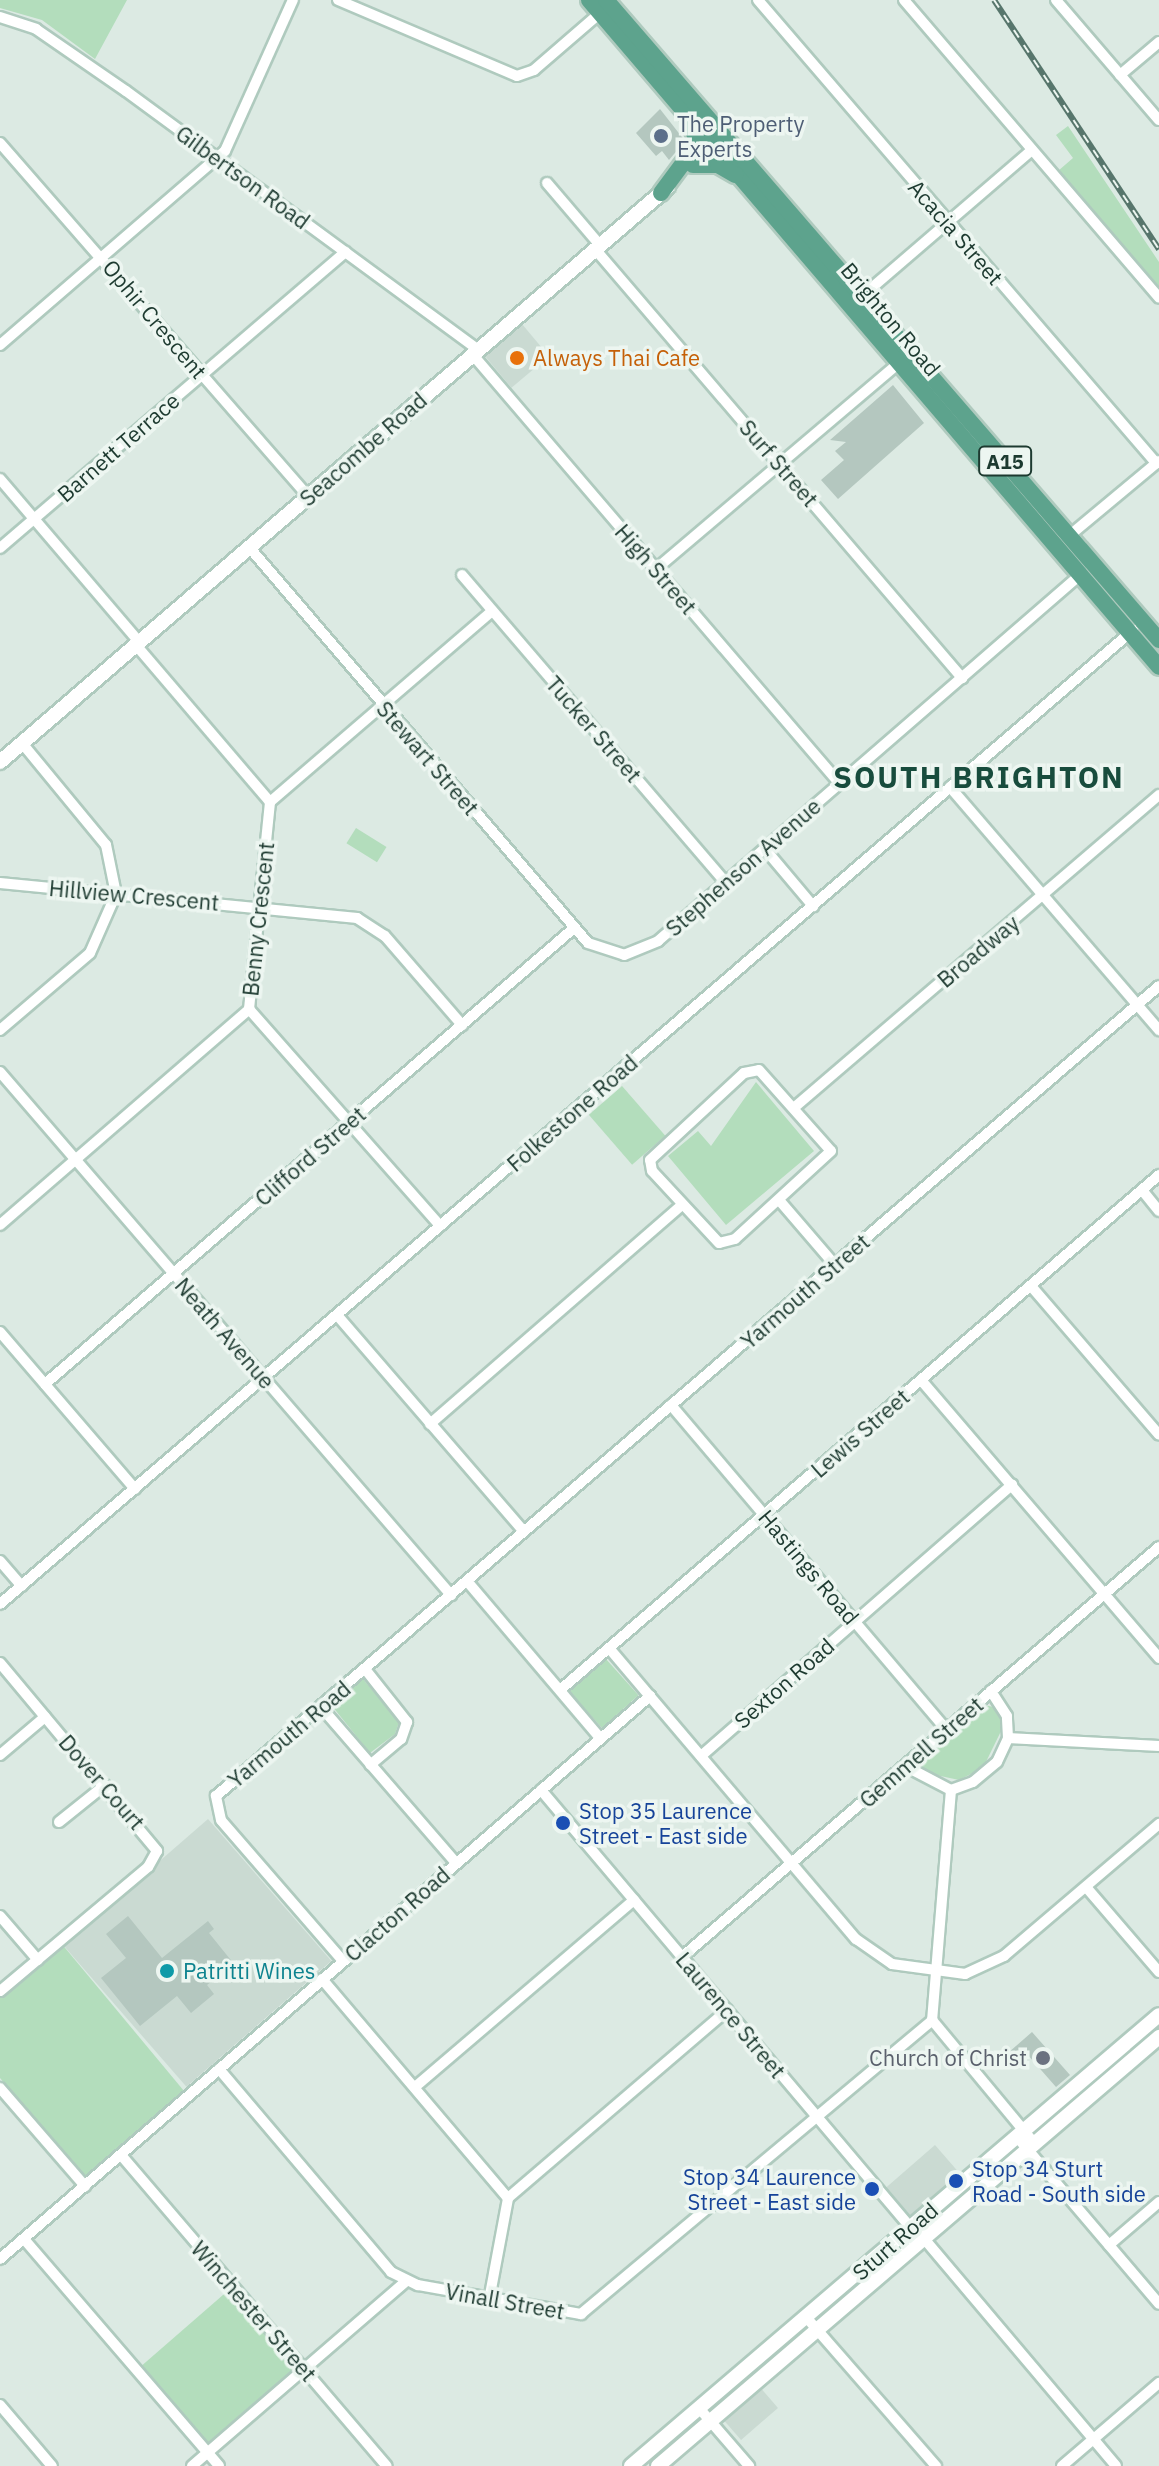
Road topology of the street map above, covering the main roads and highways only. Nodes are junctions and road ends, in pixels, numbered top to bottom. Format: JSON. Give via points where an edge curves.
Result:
{"nodes":[{"id":1,"x":598,"y":4,"type":"edge"},
{"id":2,"x":679,"y":102,"type":"junction"},
{"id":3,"x":722,"y":142,"type":"junction"},
{"id":4,"x":693,"y":165,"type":"junction"},
{"id":5,"x":752,"y":188,"type":"junction"},
{"id":6,"x":661,"y":193,"type":"junction"},
{"id":7,"x":905,"y":358,"type":"junction"},
{"id":8,"x":1153,"y":629,"type":"edge"},
{"id":9,"x":1159,"y":667,"type":"edge"},
{"id":10,"x":0,"y":762,"type":"edge"},
{"id":11,"x":1159,"y":2015,"type":"edge"},
{"id":12,"x":1159,"y":2037,"type":"edge"},
{"id":13,"x":631,"y":2466,"type":"edge"},
{"id":14,"x":658,"y":2466,"type":"edge"}],
"edges":[{"from":1,"to":2,"type":"main road","name":"Brighton Road","number":"A15"},
{"from":1,"to":3,"type":"main road","name":"Brighton Road","number":"A15"},
{"from":2,"to":3,"type":"main road","name":"Brighton Road","number":"A15"},
{"from":2,"to":6,"type":"main road","via":[[698,143]]},
{"from":3,"to":4,"type":"main road","name":"Seacombe Road"},
{"from":3,"to":5,"type":"main road","name":"Brighton Road","number":"A15"},
{"from":3,"to":7,"type":"main road","name":"Brighton Road","number":"A15","via":[[861,297]]},
{"from":4,"to":5,"type":"main road","via":[[726,168]]},
{"from":4,"to":6,"type":"main road","name":"Seacombe Road"},
{"from":5,"to":7,"type":"main road","name":"Brighton Road","number":"A15"},
{"from":6,"to":10,"type":"main road","name":"Seacombe Road"},
{"from":7,"to":8,"type":"main road","name":"Brighton Road","number":"A15"},
{"from":7,"to":9,"type":"main road","name":"Brighton Road","number":"A15"},
{"from":11,"to":13,"type":"main road","name":"Sturt Road"},
{"from":12,"to":14,"type":"main road","name":"Sturt Road"}]}
